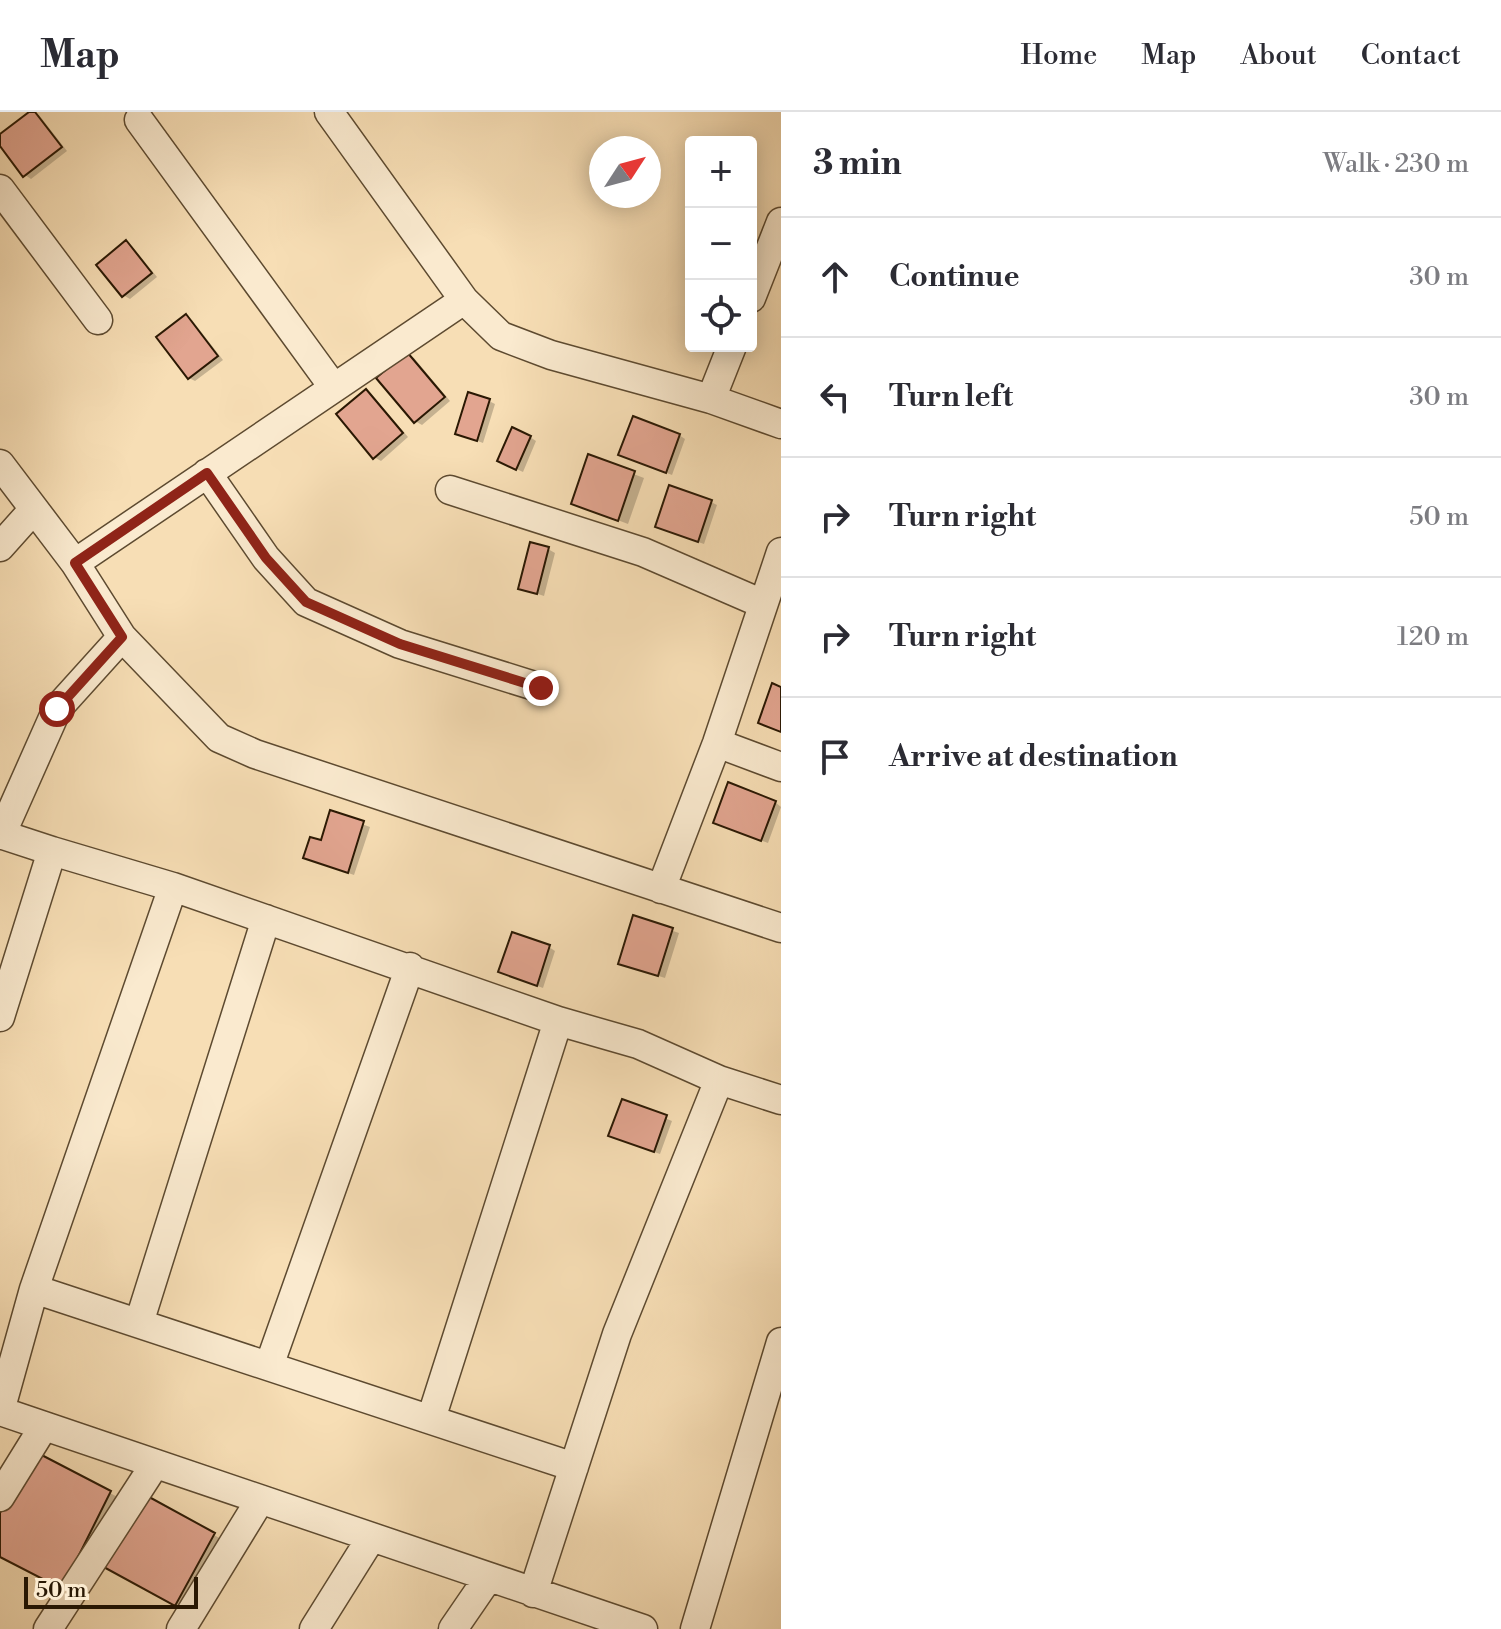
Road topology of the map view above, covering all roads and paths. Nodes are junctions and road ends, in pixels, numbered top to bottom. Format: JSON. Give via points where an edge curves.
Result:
{"nodes":[{"id":1,"x":329,"y":112,"type":"edge"},
{"id":2,"x":139,"y":120,"type":"dead end"},
{"id":3,"x":0,"y":189,"type":"edge"},
{"id":4,"x":781,"y":222,"type":"edge"},
{"id":5,"x":774,"y":259,"type":"edge"},
{"id":6,"x":757,"y":288,"type":"edge"},
{"id":7,"x":464,"y":300,"type":"junction"},
{"id":8,"x":98,"y":320,"type":"dead end"},
{"id":9,"x":730,"y":352,"type":"edge"},
{"id":10,"x":334,"y":388,"type":"junction"},
{"id":11,"x":711,"y":399,"type":"junction"},
{"id":12,"x":781,"y":424,"type":"edge"},
{"id":13,"x":0,"y":464,"type":"edge"},
{"id":14,"x":207,"y":473,"type":"junction"},
{"id":15,"x":450,"y":490,"type":"dead end"},
{"id":16,"x":34,"y":509,"type":"junction"},
{"id":17,"x":0,"y":547,"type":"edge"},
{"id":18,"x":781,"y":552,"type":"edge"},
{"id":19,"x":75,"y":563,"type":"junction"},
{"id":20,"x":763,"y":604,"type":"junction"},
{"id":21,"x":122,"y":637,"type":"junction"},
{"id":22,"x":541,"y":688,"type":"dead end"},
{"id":23,"x":717,"y":743,"type":"junction"},
{"id":24,"x":781,"y":767,"type":"edge"},
{"id":25,"x":0,"y":834,"type":"edge"},
{"id":26,"x":52,"y":851,"type":"junction"},
{"id":27,"x":173,"y":887,"type":"junction"},
{"id":28,"x":661,"y":889,"type":"junction"},
{"id":29,"x":266,"y":919,"type":"junction"},
{"id":30,"x":781,"y":928,"type":"edge"},
{"id":31,"x":410,"y":967,"type":"junction"},
{"id":32,"x":0,"y":1017,"type":"edge"},
{"id":33,"x":558,"y":1021,"type":"junction"},
{"id":34,"x":719,"y":1080,"type":"junction"},
{"id":35,"x":781,"y":1100,"type":"edge"},
{"id":36,"x":34,"y":1289,"type":"junction"},
{"id":37,"x":139,"y":1323,"type":"junction"},
{"id":38,"x":781,"y":1342,"type":"edge"},
{"id":39,"x":269,"y":1366,"type":"junction"},
{"id":40,"x":0,"y":1411,"type":"edge"},
{"id":41,"x":431,"y":1419,"type":"junction"},
{"id":42,"x":44,"y":1426,"type":"junction"},
{"id":43,"x":155,"y":1464,"type":"junction"},
{"id":44,"x":574,"y":1467,"type":"junction"},
{"id":45,"x":0,"y":1497,"type":"edge"},
{"id":46,"x":260,"y":1500,"type":"junction"},
{"id":47,"x":371,"y":1538,"type":"junction"},
{"id":48,"x":488,"y":1578,"type":"junction"},
{"id":49,"x":533,"y":1593,"type":"junction"},
{"id":50,"x":629,"y":1627,"type":"edge"},
{"id":51,"x":48,"y":1629,"type":"edge"},
{"id":52,"x":181,"y":1629,"type":"edge"},
{"id":53,"x":314,"y":1629,"type":"edge"},
{"id":54,"x":453,"y":1629,"type":"edge"},
{"id":55,"x":695,"y":1629,"type":"edge"}],
"edges":[{"from":1,"to":7,"type":"street"},
{"from":2,"to":10,"type":"street"},
{"from":3,"to":8,"type":"street"},
{"from":4,"to":5,"type":"street"},
{"from":5,"to":6,"type":"street"},
{"from":7,"to":10,"type":"street"},
{"from":7,"to":11,"type":"street","via":[[501,336]]},
{"from":9,"to":11,"type":"street"},
{"from":10,"to":14,"type":"street"},
{"from":11,"to":12,"type":"street"},
{"from":13,"to":16,"type":"street"},
{"from":14,"to":19,"type":"street"},
{"from":14,"to":22,"type":"street","via":[[266,558],[306,602],[400,644]]},
{"from":15,"to":20,"type":"street","via":[[643,552]]},
{"from":16,"to":17,"type":"street"},
{"from":16,"to":19,"type":"street"},
{"from":18,"to":20,"type":"street"},
{"from":19,"to":21,"type":"street"},
{"from":20,"to":23,"type":"street"},
{"from":21,"to":25,"type":"street","via":[[57,709]]},
{"from":21,"to":28,"type":"street","via":[[219,738]]},
{"from":23,"to":24,"type":"street"},
{"from":23,"to":28,"type":"street"},
{"from":25,"to":26,"type":"street"},
{"from":26,"to":27,"type":"street"},
{"from":26,"to":32,"type":"street"},
{"from":27,"to":29,"type":"street"},
{"from":27,"to":36,"type":"street"},
{"from":28,"to":30,"type":"street"},
{"from":29,"to":31,"type":"street"},
{"from":29,"to":37,"type":"street"},
{"from":31,"to":33,"type":"street"},
{"from":31,"to":39,"type":"street"},
{"from":33,"to":34,"type":"street","via":[[638,1044]]},
{"from":33,"to":41,"type":"street"},
{"from":34,"to":35,"type":"street"},
{"from":34,"to":44,"type":"street","via":[[617,1334]]},
{"from":36,"to":37,"type":"street"},
{"from":36,"to":40,"type":"street"},
{"from":37,"to":39,"type":"street"},
{"from":38,"to":55,"type":"street"},
{"from":39,"to":41,"type":"street"},
{"from":40,"to":42,"type":"street"},
{"from":41,"to":44,"type":"street"},
{"from":42,"to":43,"type":"street"},
{"from":42,"to":45,"type":"street"},
{"from":43,"to":46,"type":"street"},
{"from":43,"to":51,"type":"street"},
{"from":44,"to":49,"type":"street"},
{"from":46,"to":47,"type":"street"},
{"from":46,"to":52,"type":"street"},
{"from":47,"to":48,"type":"street"},
{"from":47,"to":53,"type":"street"},
{"from":48,"to":49,"type":"street"},
{"from":48,"to":54,"type":"street"},
{"from":49,"to":50,"type":"street"}]}
